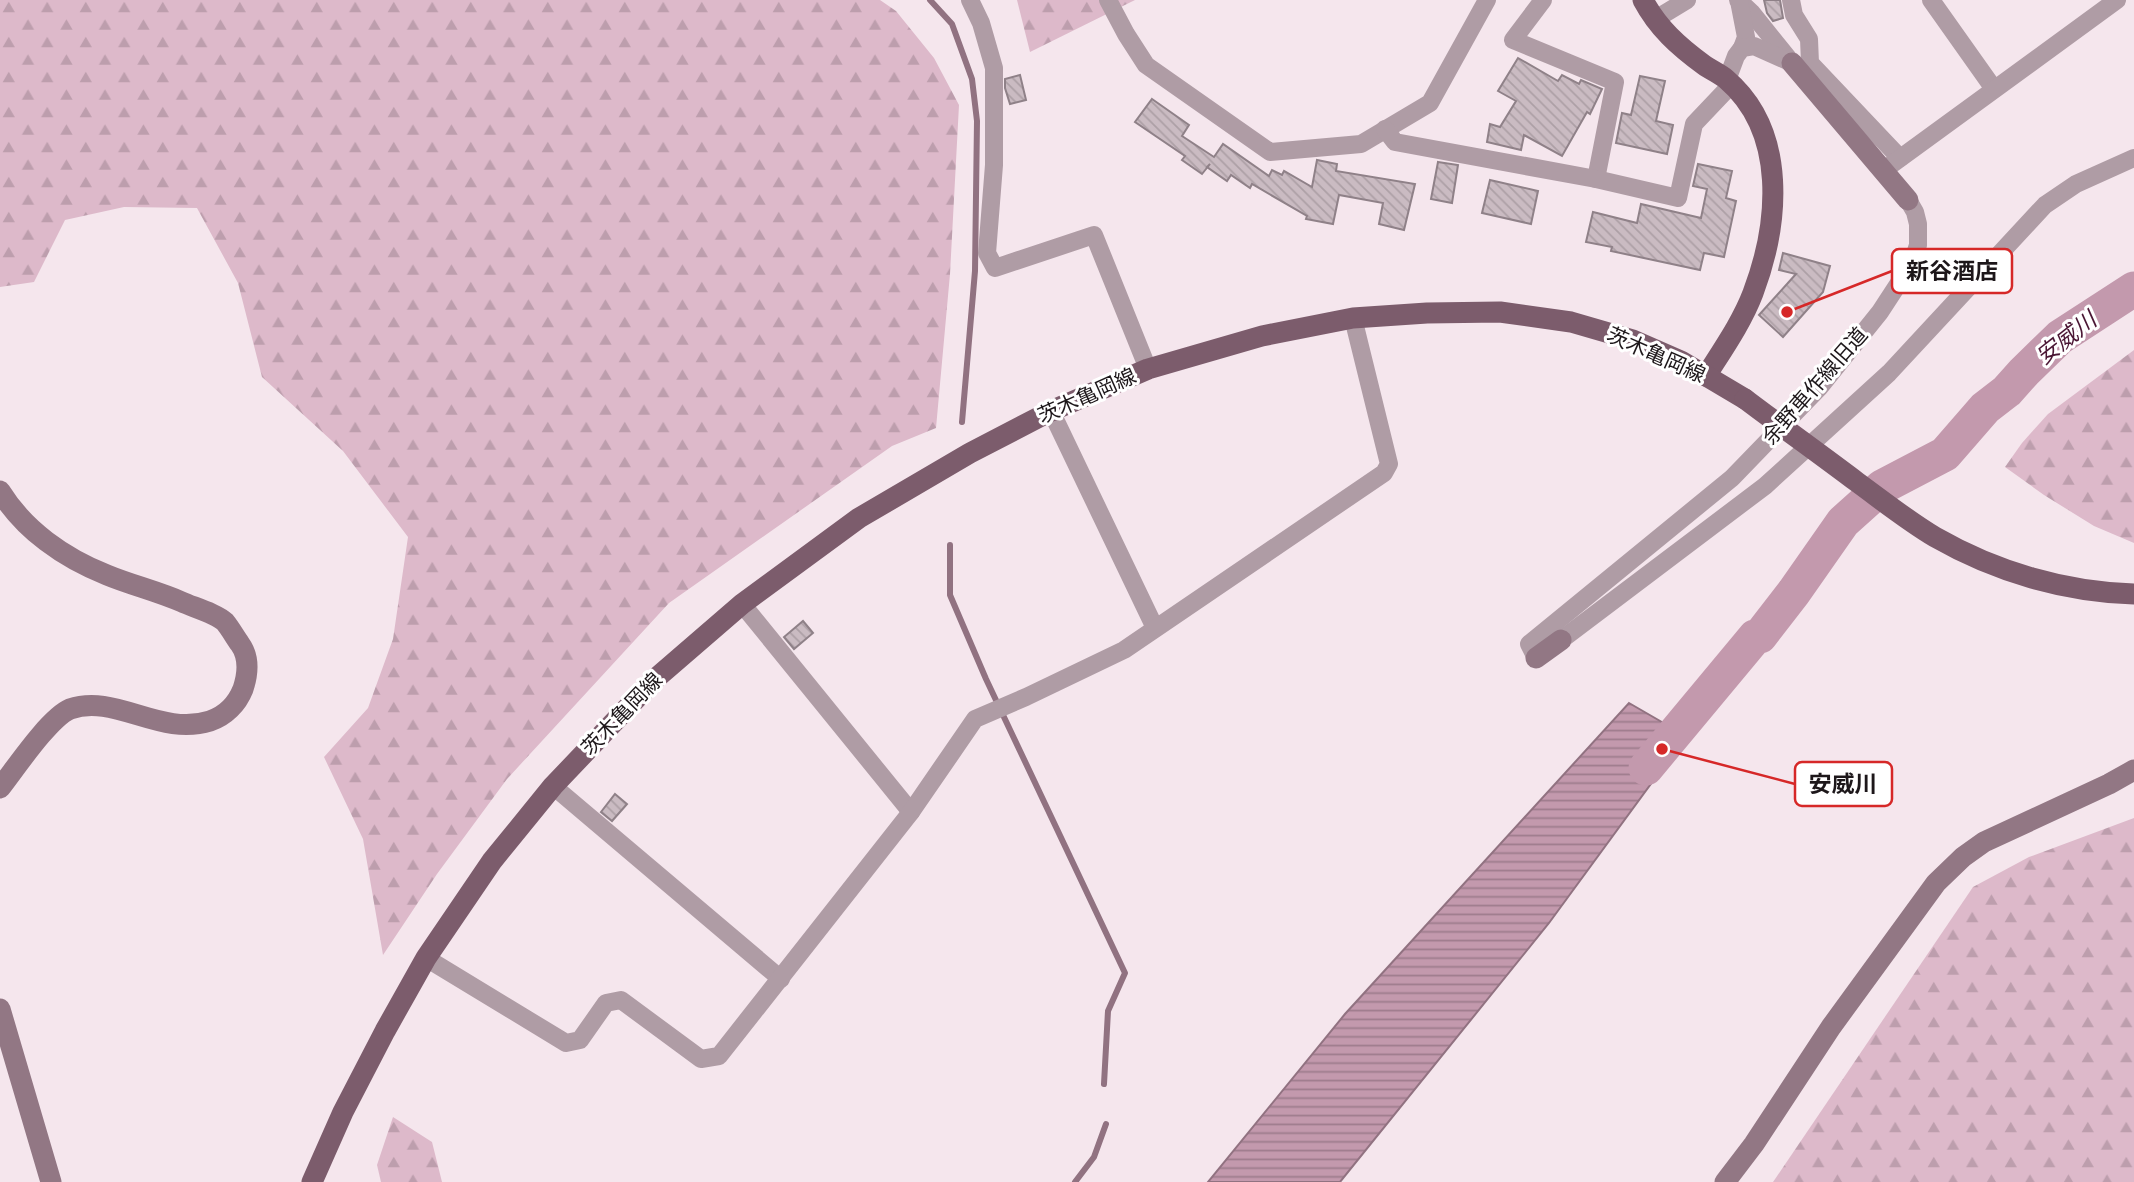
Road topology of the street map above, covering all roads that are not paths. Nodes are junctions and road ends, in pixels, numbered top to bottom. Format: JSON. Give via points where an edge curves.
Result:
{"nodes":[{"id":1,"x":970,"y":0,"type":"edge"},
{"id":2,"x":1108,"y":0,"type":"edge"},
{"id":3,"x":1487,"y":0,"type":"edge"},
{"id":4,"x":1543,"y":0,"type":"edge"},
{"id":5,"x":1643,"y":0,"type":"edge"},
{"id":6,"x":1687,"y":0,"type":"edge"},
{"id":7,"x":1738,"y":0,"type":"edge"},
{"id":8,"x":1791,"y":0,"type":"edge"},
{"id":9,"x":1931,"y":0,"type":"edge"},
{"id":10,"x":2118,"y":0,"type":"edge"},
{"id":11,"x":1654,"y":20,"type":"junction"},
{"id":12,"x":1742,"y":48,"type":"junction"},
{"id":13,"x":1792,"y":63,"type":"junction"},
{"id":14,"x":1729,"y":82,"type":"junction"},
{"id":15,"x":1994,"y":89,"type":"junction"},
{"id":16,"x":1385,"y":129,"type":"junction"},
{"id":17,"x":2134,"y":158,"type":"edge"},
{"id":18,"x":1892,"y":164,"type":"junction"},
{"id":19,"x":1596,"y":179,"type":"junction"},
{"id":20,"x":1909,"y":200,"type":"joint"},
{"id":21,"x":1353,"y":318,"type":"junction"},
{"id":22,"x":1148,"y":369,"type":"junction"},
{"id":23,"x":1706,"y":376,"type":"junction"},
{"id":24,"x":1051,"y":411,"type":"junction"},
{"id":25,"x":0,"y":491,"type":"edge"},
{"id":26,"x":2134,"y":594,"type":"edge"},
{"id":27,"x":742,"y":604,"type":"junction"},
{"id":28,"x":1155,"y":628,"type":"junction"},
{"id":29,"x":1561,"y":640,"type":"joint"},
{"id":30,"x":1536,"y":658,"type":"joint"},
{"id":31,"x":2134,"y":770,"type":"edge"},
{"id":32,"x":553,"y":786,"type":"junction"},
{"id":33,"x":0,"y":788,"type":"edge"},
{"id":34,"x":911,"y":812,"type":"junction"},
{"id":35,"x":426,"y":958,"type":"junction"},
{"id":36,"x":780,"y":979,"type":"junction"},
{"id":37,"x":1,"y":1018,"type":"edge"},
{"id":38,"x":51,"y":1182,"type":"edge"},
{"id":39,"x":312,"y":1182,"type":"edge"},
{"id":40,"x":1725,"y":1182,"type":"edge"}],
"edges":[{"from":1,"to":22,"type":"street","via":[[994,68],[995,154],[987,253],[995,268],[1094,235]]},
{"from":2,"to":16,"type":"street","via":[[1146,65],[1270,152],[1361,144]]},
{"from":3,"to":16,"type":"street","via":[[1430,103]]},
{"from":4,"to":19,"type":"street","via":[[1513,40],[1615,82]]},
{"from":5,"to":11,"type":"main road"},
{"from":6,"to":11,"type":"street"},
{"from":7,"to":12,"type":"street","name":"余野車作線旧道","via":[[1746,37]]},
{"from":7,"to":13,"type":"street","name":"余野車作線旧道"},
{"from":8,"to":18,"type":"street","via":[[1794,15],[1809,39],[1810,63]]},
{"from":9,"to":15,"type":"street"},
{"from":10,"to":15,"type":"street"},
{"from":11,"to":14,"type":"main road","via":[[1688,53]]},
{"from":12,"to":13,"type":"street","name":"余野車作線旧道","via":[[1754,46]]},
{"from":12,"to":14,"type":"street","name":"余野車作線旧道"},
{"from":13,"to":18,"type":"street","name":"余野車作線旧道"},
{"from":14,"to":19,"type":"street","name":"余野車作線旧道","via":[[1695,124],[1678,198]]},
{"from":14,"to":23,"type":"main road","via":[[1762,127],[1773,171],[1771,216],[1766,254],[1753,294]]},
{"from":15,"to":18,"type":"street"},
{"from":16,"to":19,"type":"street","via":[[1395,142]]},
{"from":17,"to":29,"type":"street","via":[[2076,184],[2045,205],[1889,373],[1775,477]]},
{"from":18,"to":20,"type":"street","name":"余野車作線旧道"},
{"from":20,"to":30,"type":"street","name":"余野車作線旧道","via":[[1918,224],[1912,263],[1880,312],[1819,388],[1732,478],[1529,643]]},
{"from":21,"to":22,"type":"main road","name":"茨木亀岡線","via":[[1262,336]]},
{"from":21,"to":23,"type":"main road","name":"茨木亀岡線","via":[[1500,312],[1571,321],[1633,340]]},
{"from":21,"to":28,"type":"street","via":[[1389,464],[1384,473]]},
{"from":22,"to":24,"type":"main road","name":"茨木亀岡線"},
{"from":23,"to":26,"type":"main road","name":"茨木亀岡線","bridge":true,"via":[[1745,399],[1912,523],[1961,551],[2040,580]]},
{"from":24,"to":27,"type":"main road","name":"茨木亀岡線","via":[[859,518]]},
{"from":24,"to":28,"type":"street"},
{"from":25,"to":33,"type":"street","via":[[37,534],[72,559],[223,620],[243,648],[249,672],[240,698],[222,717],[197,725],[169,724],[107,706],[68,710],[48,726]]},
{"from":27,"to":32,"type":"main road","name":"茨木亀岡線","via":[[654,680]]},
{"from":27,"to":34,"type":"street"},
{"from":28,"to":34,"type":"street","via":[[1124,650],[975,719]]},
{"from":29,"to":30,"type":"street"},
{"from":31,"to":40,"type":"street","via":[[1984,842],[1927,893]]},
{"from":32,"to":35,"type":"main road","name":"茨木亀岡線","via":[[492,861]]},
{"from":32,"to":36,"type":"street"},
{"from":34,"to":36,"type":"street"},
{"from":35,"to":36,"type":"street","via":[[566,1043],[580,1040],[606,1003],[621,1000],[701,1059],[719,1056]]},
{"from":35,"to":39,"type":"main road","name":"茨木亀岡線","via":[[343,1112]]},
{"from":37,"to":38,"type":"street"}]}
